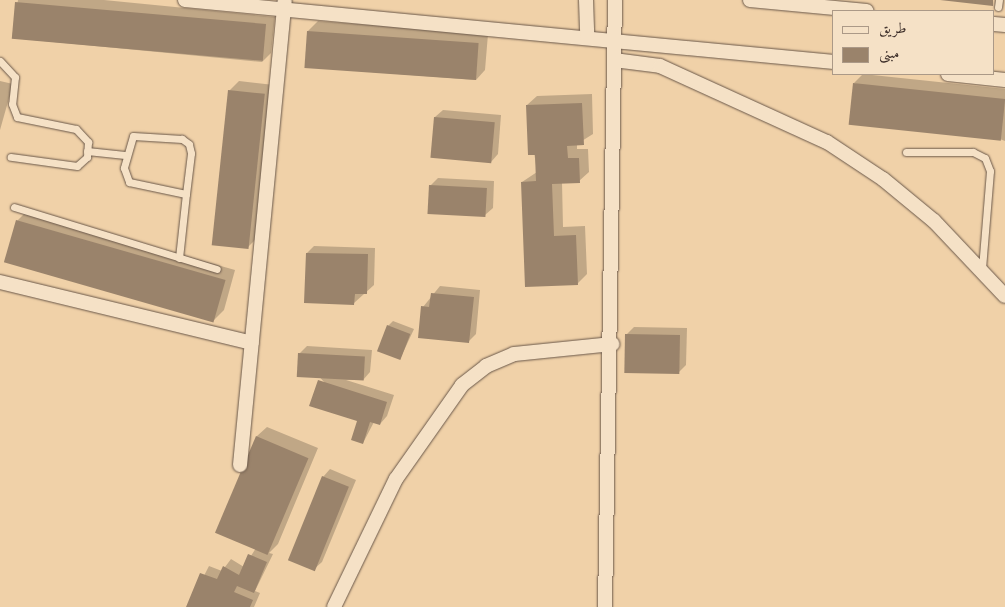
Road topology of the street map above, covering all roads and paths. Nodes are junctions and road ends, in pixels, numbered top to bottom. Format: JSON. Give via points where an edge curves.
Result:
{"nodes":[{"id":1,"x":186,"y":0,"type":"edge"},
{"id":2,"x":586,"y":0,"type":"edge"},
{"id":3,"x":615,"y":0,"type":"edge"},
{"id":4,"x":750,"y":0,"type":"edge"},
{"id":5,"x":285,"y":5,"type":"edge"},
{"id":6,"x":855,"y":10,"type":"edge"},
{"id":7,"x":587,"y":36,"type":"junction"},
{"id":8,"x":614,"y":40,"type":"junction"},
{"id":9,"x":614,"y":60,"type":"junction"},
{"id":10,"x":0,"y":61,"type":"edge"},
{"id":11,"x":832,"y":62,"type":"edge"},
{"id":12,"x":958,"y":75,"type":"edge"},
{"id":13,"x":1005,"y":80,"type":"edge"},
{"id":14,"x":87,"y":151,"type":"junction"},
{"id":15,"x":906,"y":152,"type":"dead end"},
{"id":16,"x":125,"y":155,"type":"junction"},
{"id":17,"x":11,"y":157,"type":"dead end"},
{"id":18,"x":186,"y":194,"type":"junction"},
{"id":19,"x":14,"y":207,"type":"dead end"},
{"id":20,"x":179,"y":258,"type":"junction"},
{"id":21,"x":982,"y":268,"type":"junction"},
{"id":22,"x":217,"y":270,"type":"dead end"},
{"id":23,"x":0,"y":282,"type":"edge"},
{"id":24,"x":1005,"y":296,"type":"edge"},
{"id":25,"x":252,"y":343,"type":"junction"},
{"id":26,"x":612,"y":344,"type":"junction"},
{"id":27,"x":240,"y":465,"type":"dead end"},
{"id":28,"x":334,"y":607,"type":"edge"},
{"id":29,"x":605,"y":607,"type":"edge"}],
"edges":[{"from":1,"to":5,"type":"street"},
{"from":2,"to":7,"type":"street"},
{"from":3,"to":8,"type":"street"},
{"from":4,"to":6,"type":"street"},
{"from":5,"to":7,"type":"street"},
{"from":5,"to":25,"type":"street"},
{"from":7,"to":8,"type":"street"},
{"from":8,"to":9,"type":"street"},
{"from":8,"to":11,"type":"street"},
{"from":9,"to":21,"type":"street","via":[[660,66],[827,142],[883,179]]},
{"from":9,"to":26,"type":"street"},
{"from":10,"to":14,"type":"lane","via":[[15,78],[12,104],[17,117],[81,131],[87,137]]},
{"from":12,"to":13,"type":"street"},
{"from":14,"to":16,"type":"lane"},
{"from":14,"to":17,"type":"lane","via":[[84,161],[73,167]]},
{"from":15,"to":21,"type":"lane","via":[[973,152],[985,158],[990,171]]},
{"from":16,"to":18,"type":"lane","via":[[124,173],[133,185]]},
{"from":16,"to":18,"type":"lane","via":[[129,140],[138,134],[186,141],[191,148]]},
{"from":18,"to":20,"type":"lane"},
{"from":19,"to":20,"type":"lane"},
{"from":20,"to":22,"type":"lane"},
{"from":21,"to":24,"type":"street"},
{"from":23,"to":25,"type":"street"},
{"from":25,"to":27,"type":"street"},
{"from":26,"to":28,"type":"street","via":[[514,354],[486,366],[462,386],[396,480]]},
{"from":26,"to":29,"type":"street"}]}
